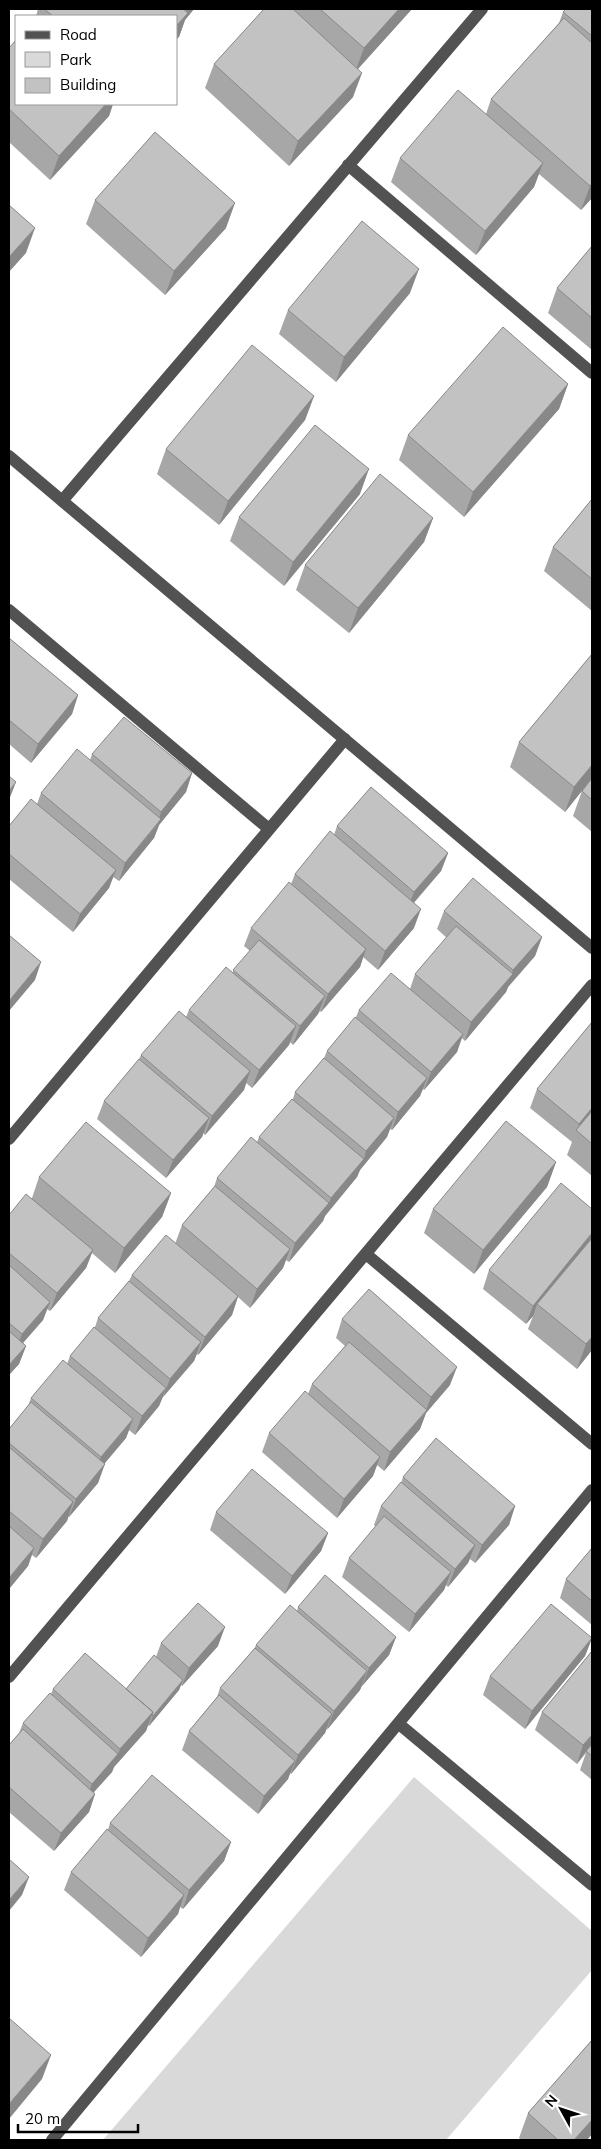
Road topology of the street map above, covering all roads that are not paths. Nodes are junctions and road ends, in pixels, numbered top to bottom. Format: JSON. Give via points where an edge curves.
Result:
{"nodes":[{"id":1,"x":482,"y":9,"type":"edge"},
{"id":2,"x":348,"y":165,"type":"junction"},
{"id":3,"x":592,"y":373,"type":"edge"},
{"id":4,"x":9,"y":456,"type":"edge"},
{"id":5,"x":62,"y":501,"type":"junction"},
{"id":6,"x":9,"y":610,"type":"edge"},
{"id":7,"x":345,"y":739,"type":"junction"},
{"id":8,"x":269,"y":829,"type":"junction"},
{"id":9,"x":592,"y":948,"type":"edge"},
{"id":10,"x":592,"y":984,"type":"edge"},
{"id":11,"x":9,"y":1139,"type":"edge"},
{"id":12,"x":366,"y":1254,"type":"junction"},
{"id":13,"x":592,"y":1444,"type":"edge"},
{"id":14,"x":592,"y":1490,"type":"edge"},
{"id":15,"x":9,"y":1677,"type":"edge"},
{"id":16,"x":399,"y":1724,"type":"junction"},
{"id":17,"x":592,"y":1886,"type":"edge"},
{"id":18,"x":52,"y":2140,"type":"edge"}],
"edges":[{"from":1,"to":2,"type":"street"},
{"from":2,"to":3,"type":"street"},
{"from":2,"to":5,"type":"street"},
{"from":4,"to":5,"type":"street"},
{"from":5,"to":7,"type":"street"},
{"from":6,"to":8,"type":"street"},
{"from":7,"to":8,"type":"street"},
{"from":7,"to":9,"type":"street"},
{"from":8,"to":11,"type":"street"},
{"from":10,"to":12,"type":"street"},
{"from":12,"to":13,"type":"street"},
{"from":12,"to":15,"type":"street"},
{"from":14,"to":16,"type":"street"},
{"from":16,"to":17,"type":"street"},
{"from":16,"to":18,"type":"street"}]}
